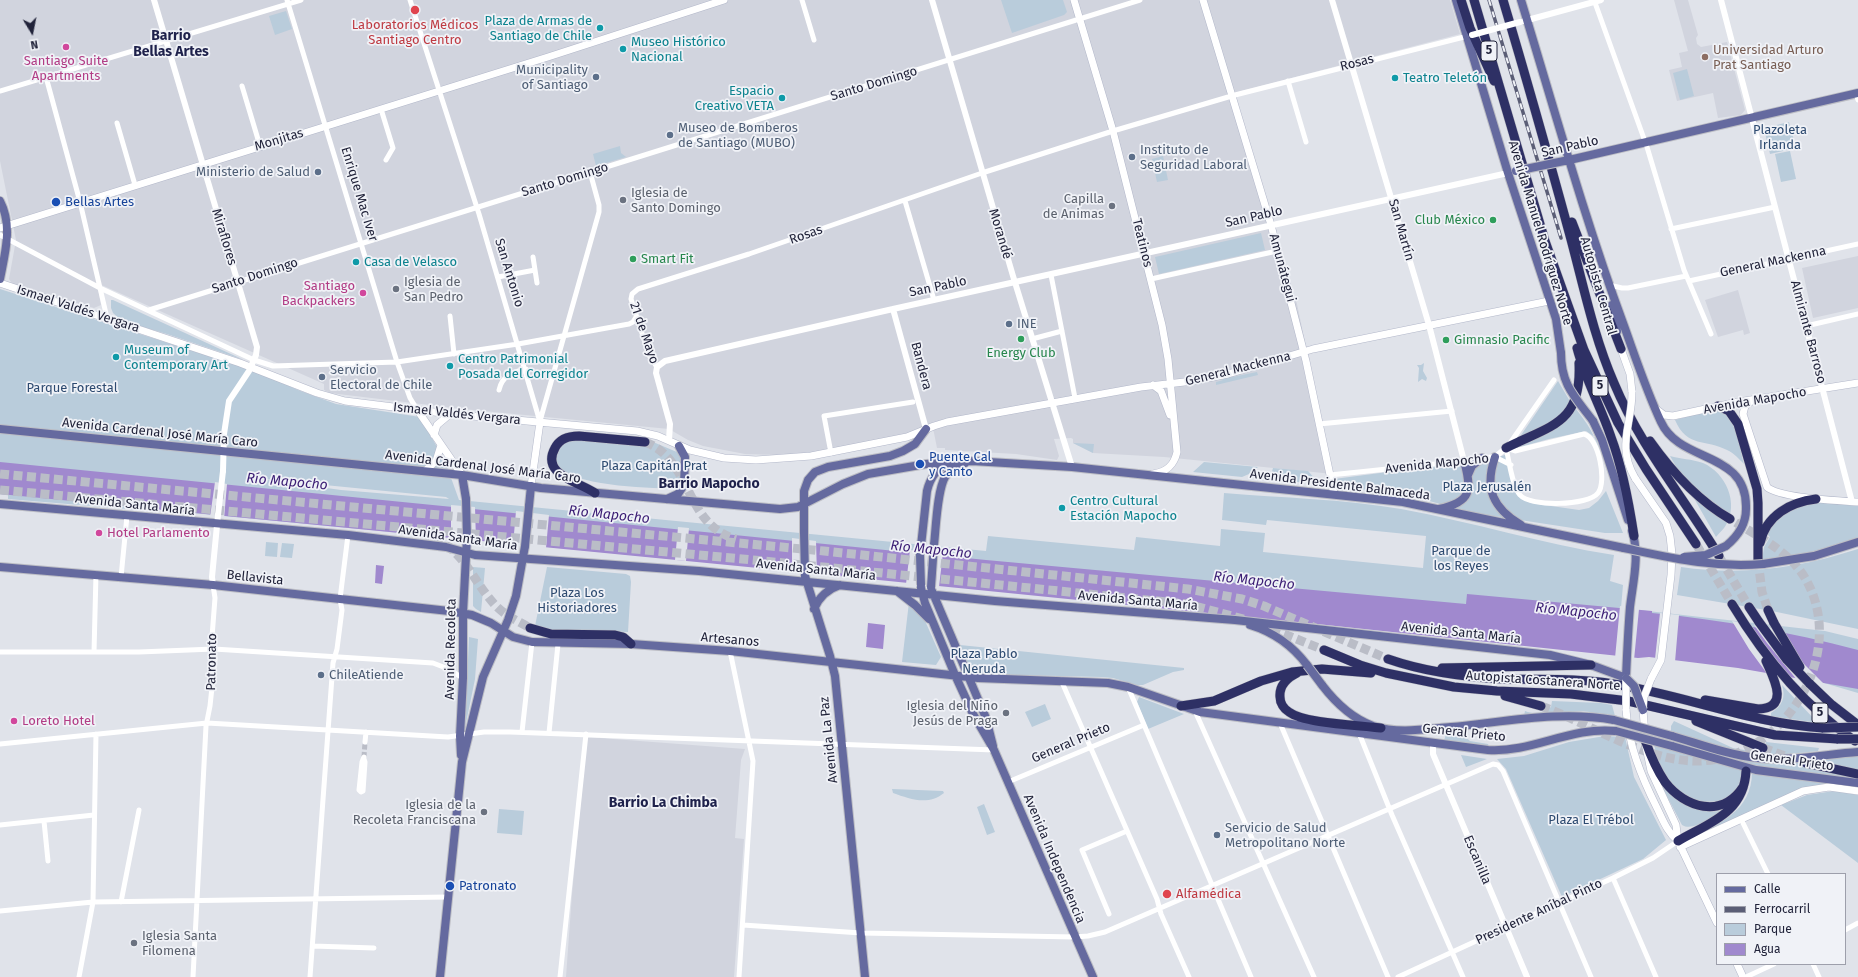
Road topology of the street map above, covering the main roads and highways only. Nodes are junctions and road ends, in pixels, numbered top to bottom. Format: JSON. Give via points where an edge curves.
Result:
{"nodes":[{"id":1,"x":724,"y":0,"type":"edge"},
{"id":2,"x":1074,"y":0,"type":"edge"},
{"id":3,"x":1203,"y":0,"type":"edge"},
{"id":4,"x":1456,"y":0,"type":"edge"},
{"id":5,"x":1461,"y":0,"type":"edge"},
{"id":6,"x":1474,"y":0,"type":"edge"},
{"id":7,"x":1503,"y":0,"type":"edge"},
{"id":8,"x":1521,"y":0,"type":"edge"},
{"id":9,"x":1857,"y":96,"type":"edge"},
{"id":10,"x":1504,"y":102,"type":"junction"},
{"id":11,"x":1567,"y":160,"type":"junction"},
{"id":12,"x":1512,"y":172,"type":"junction"},
{"id":13,"x":1556,"y":182,"type":"junction"},
{"id":14,"x":0,"y":201,"type":"edge"},
{"id":15,"x":4,"y":226,"type":"edge"},
{"id":16,"x":3,"y":238,"type":"edge"},
{"id":17,"x":1602,"y":267,"type":"junction"},
{"id":18,"x":0,"y":279,"type":"edge"},
{"id":19,"x":0,"y":283,"type":"edge"},
{"id":20,"x":1564,"y":298,"type":"junction"},
{"id":21,"x":1549,"y":301,"type":"junction"},
{"id":22,"x":1621,"y":349,"type":"junction"},
{"id":23,"x":1578,"y":351,"type":"junction"},
{"id":24,"x":1304,"y":352,"type":"junction"},
{"id":25,"x":1858,"y":383,"type":"edge"},
{"id":26,"x":1170,"y":384,"type":"junction"},
{"id":27,"x":1153,"y":385,"type":"junction"},
{"id":28,"x":1620,"y":397,"type":"junction"},
{"id":29,"x":1755,"y":399,"type":"junction"},
{"id":30,"x":1718,"y":406,"type":"junction"},
{"id":31,"x":1654,"y":408,"type":"junction"},
{"id":32,"x":418,"y":410,"type":"junction"},
{"id":33,"x":450,"y":414,"type":"junction"},
{"id":34,"x":540,"y":422,"type":"junction"},
{"id":35,"x":1174,"y":424,"type":"junction"},
{"id":36,"x":0,"y":429,"type":"edge"},
{"id":37,"x":926,"y":429,"type":"junction"},
{"id":38,"x":10,"y":430,"type":"junction"},
{"id":39,"x":0,"y":433,"type":"edge"},
{"id":40,"x":434,"y":435,"type":"junction"},
{"id":41,"x":645,"y":442,"type":"tunnel mouth"},
{"id":42,"x":441,"y":445,"type":"junction"},
{"id":43,"x":679,"y":446,"type":"junction"},
{"id":44,"x":1506,"y":448,"type":"road end"},
{"id":45,"x":1496,"y":457,"type":"road end"},
{"id":46,"x":1482,"y":458,"type":"road end"},
{"id":47,"x":955,"y":461,"type":"junction"},
{"id":48,"x":972,"y":461,"type":"junction"},
{"id":49,"x":1464,"y":461,"type":"road end"},
{"id":50,"x":425,"y":471,"type":"junction"},
{"id":51,"x":462,"y":475,"type":"junction"},
{"id":52,"x":1149,"y":475,"type":"junction"},
{"id":53,"x":1468,"y":475,"type":"junction"},
{"id":54,"x":531,"y":486,"type":"junction"},
{"id":55,"x":596,"y":492,"type":"junction"},
{"id":56,"x":1334,"y":494,"type":"junction"},
{"id":57,"x":667,"y":499,"type":"junction"},
{"id":58,"x":1816,"y":499,"type":"junction"},
{"id":59,"x":1855,"y":502,"type":"edge"},
{"id":60,"x":0,"y":504,"type":"edge"},
{"id":61,"x":803,"y":504,"type":"junction"},
{"id":62,"x":1437,"y":509,"type":"junction"},
{"id":63,"x":1730,"y":519,"type":"tunnel mouth"},
{"id":64,"x":1526,"y":528,"type":"junction"},
{"id":65,"x":1634,"y":536,"type":"junction"},
{"id":66,"x":467,"y":537,"type":"joint"},
{"id":67,"x":1858,"y":542,"type":"edge"},
{"id":68,"x":1696,"y":544,"type":"tunnel mouth"},
{"id":69,"x":466,"y":553,"type":"junction"},
{"id":70,"x":1719,"y":556,"type":"tunnel mouth"},
{"id":71,"x":1671,"y":557,"type":"junction"},
{"id":72,"x":1760,"y":558,"type":"junction"},
{"id":73,"x":523,"y":559,"type":"junction"},
{"id":74,"x":0,"y":566,"type":"edge"},
{"id":75,"x":805,"y":577,"type":"junction"},
{"id":76,"x":840,"y":584,"type":"junction"},
{"id":77,"x":922,"y":589,"type":"junction"},
{"id":78,"x":896,"y":591,"type":"junction"},
{"id":79,"x":932,"y":591,"type":"junction"},
{"id":80,"x":1732,"y":604,"type":"tunnel mouth"},
{"id":81,"x":1749,"y":607,"type":"tunnel mouth"},
{"id":82,"x":814,"y":609,"type":"junction"},
{"id":83,"x":1768,"y":610,"type":"tunnel mouth"},
{"id":84,"x":463,"y":614,"type":"junction"},
{"id":85,"x":1234,"y":620,"type":"junction"},
{"id":86,"x":934,"y":626,"type":"junction"},
{"id":87,"x":530,"y":628,"type":"tunnel mouth"},
{"id":88,"x":503,"y":631,"type":"junction"},
{"id":89,"x":631,"y":644,"type":"junction"},
{"id":90,"x":1759,"y":647,"type":"junction"},
{"id":91,"x":1324,"y":650,"type":"tunnel mouth"},
{"id":92,"x":1388,"y":659,"type":"tunnel mouth"},
{"id":93,"x":1627,"y":659,"type":"junction"},
{"id":94,"x":832,"y":662,"type":"junction"},
{"id":95,"x":1591,"y":665,"type":"junction"},
{"id":96,"x":1415,"y":667,"type":"junction"},
{"id":97,"x":1304,"y":668,"type":"junction"},
{"id":98,"x":1610,"y":671,"type":"junction"},
{"id":99,"x":956,"y":675,"type":"junction"},
{"id":100,"x":1624,"y":676,"type":"junction"},
{"id":101,"x":967,"y":677,"type":"junction"},
{"id":102,"x":1404,"y":678,"type":"junction"},
{"id":103,"x":1061,"y":680,"type":"joint"},
{"id":104,"x":1811,"y":684,"type":"junction"},
{"id":105,"x":1482,"y":690,"type":"junction"},
{"id":106,"x":1686,"y":699,"type":"junction"},
{"id":107,"x":1181,"y":706,"type":"junction"},
{"id":108,"x":1541,"y":706,"type":"tunnel mouth"},
{"id":109,"x":1672,"y":711,"type":"junction"},
{"id":110,"x":1643,"y":712,"type":"junction"},
{"id":111,"x":1858,"y":726,"type":"edge"},
{"id":112,"x":1381,"y":728,"type":"junction"},
{"id":113,"x":1442,"y":728,"type":"junction"},
{"id":114,"x":1715,"y":730,"type":"junction"},
{"id":115,"x":1858,"y":739,"type":"edge"},
{"id":116,"x":1645,"y":740,"type":"junction"},
{"id":117,"x":1435,"y":743,"type":"junction"},
{"id":118,"x":1739,"y":747,"type":"dead end"},
{"id":119,"x":1763,"y":748,"type":"tunnel mouth"},
{"id":120,"x":1858,"y":749,"type":"edge"},
{"id":121,"x":994,"y":750,"type":"junction"},
{"id":122,"x":462,"y":762,"type":"junction"},
{"id":123,"x":1806,"y":763,"type":"dead end"},
{"id":124,"x":1746,"y":771,"type":"dead end"},
{"id":125,"x":1858,"y":774,"type":"edge"},
{"id":126,"x":1858,"y":783,"type":"edge"},
{"id":127,"x":1743,"y":787,"type":"junction"},
{"id":128,"x":1858,"y":790,"type":"edge"},
{"id":129,"x":1679,"y":844,"type":"junction"},
{"id":130,"x":1716,"y":921,"type":"edge"},
{"id":131,"x":1738,"y":965,"type":"edge"},
{"id":132,"x":440,"y":977,"type":"edge"},
{"id":133,"x":865,"y":977,"type":"edge"},
{"id":134,"x":1093,"y":977,"type":"edge"},
{"id":135,"x":1745,"y":977,"type":"edge"}],
"edges":[{"from":1,"to":15,"type":"main road","name":"Monjitas"},
{"from":2,"to":26,"type":"main road","name":"Teatinos","via":[[1113,131],[1145,254],[1165,342]]},
{"from":3,"to":24,"type":"main road","name":"Amunátegui","via":[[1271,225]]},
{"from":4,"to":12,"type":"main road","name":"Avenida Manuel Rodríguez Norte","via":[[1470,35]]},
{"from":5,"to":10,"type":"highway","via":[[1475,39]]},
{"from":6,"to":10,"type":"highway","number":"5"},
{"from":7,"to":13,"type":"highway","name":"Autopista Central","number":"5"},
{"from":8,"to":11,"type":"main road","via":[[1524,21]]},
{"from":9,"to":11,"type":"main road","name":"San Pablo"},
{"from":10,"to":20,"type":"highway","number":"5"},
{"from":11,"to":12,"type":"main road","name":"San Pablo","bridge":true},
{"from":11,"to":17,"type":"main road"},
{"from":12,"to":21,"type":"main road","name":"Avenida Manuel Rodríguez Norte"},
{"from":13,"to":22,"type":"highway"},
{"from":13,"to":28,"type":"highway","name":"Autopista Central","number":"5","via":[[1596,332],[1609,373]]},
{"from":14,"to":15,"type":"main road"},
{"from":15,"to":16,"type":"main road"},
{"from":16,"to":18,"type":"main road"},
{"from":17,"to":22,"type":"main road"},
{"from":17,"to":31,"type":"main road"},
{"from":19,"to":32,"type":"main road","name":"Ismael Valdés Vergara","via":[[251,367],[317,393],[345,401]]},
{"from":20,"to":23,"type":"highway"},
{"from":20,"to":68,"type":"highway","number":"5","via":[[1593,371],[1618,423]]},
{"from":21,"to":24,"type":"main road","name":"General Mackenna"},
{"from":21,"to":65,"type":"main road","name":"Avenida Manuel Rodríguez Norte","bridge":true,"via":[[1558,326],[1562,368],[1568,388],[1593,421],[1602,440]]},
{"from":22,"to":110,"type":"main road","bridge":true,"via":[[1630,374],[1632,392],[1624,444],[1628,465],[1662,516],[1670,536],[1672,570],[1661,660],[1644,697]]},
{"from":23,"to":44,"type":"highway","via":[[1579,383],[1570,410],[1547,430]]},
{"from":23,"to":65,"type":"highway","via":[[1613,443],[1624,482]]},
{"from":24,"to":26,"type":"main road","name":"General Mackenna","via":[[1228,374]]},
{"from":24,"to":56,"type":"main road","name":"Amunátegui"},
{"from":25,"to":29,"type":"main road","name":"Avenida Mapocho"},
{"from":26,"to":27,"type":"main road","name":"General Mackenna"},
{"from":26,"to":35,"type":"main road","name":"Teatinos"},
{"from":27,"to":35,"type":"main road","via":[[1161,391]]},
{"from":27,"to":37,"type":"main road","name":"General Mackenna","via":[[947,422]]},
{"from":28,"to":63,"type":"highway","via":[[1675,473],[1702,500]]},
{"from":28,"to":70,"type":"highway","name":"Autopista Central","number":"5","via":[[1639,434],[1694,514]]},
{"from":29,"to":30,"type":"main road","name":"Avenida Mapocho"},
{"from":29,"to":58,"type":"main road","via":[[1745,406],[1743,414],[1765,484],[1772,491]]},
{"from":30,"to":31,"type":"main road","name":"Avenida Mapocho","via":[[1672,416],[1660,413]]},
{"from":30,"to":72,"type":"highway","via":[[1729,411],[1738,424],[1757,489]]},
{"from":31,"to":71,"type":"main road","bridge":true,"via":[[1665,430],[1674,440],[1726,467],[1736,475],[1743,487],[1746,502],[1746,517],[1738,533],[1726,546],[1706,555]]},
{"from":32,"to":33,"type":"main road","name":"Ismael Valdés Vergara"},
{"from":32,"to":40,"type":"main road","name":"Enrique Mac Iver"},
{"from":33,"to":34,"type":"main road","name":"Ismael Valdés Vergara"},
{"from":33,"to":40,"type":"main road","via":[[437,425]]},
{"from":34,"to":43,"type":"main road","name":"Ismael Valdés Vergara","via":[[626,429],[669,440]]},
{"from":34,"to":54,"type":"main road","name":"San Antonio"},
{"from":35,"to":52,"type":"main road","name":"Teatinos","via":[[1178,448],[1175,460],[1165,471]]},
{"from":36,"to":38,"type":"main road","name":"Avenida Cardenal José María Caro"},
{"from":37,"to":43,"type":"main road","name":"Ismael Valdés Vergara","via":[[907,437],[831,453],[784,459],[747,460],[711,456]]},
{"from":37,"to":61,"type":"main road","name":"Avenida La Paz","via":[[915,444],[890,456],[817,471],[806,485]]},
{"from":38,"to":39,"type":"main road"},
{"from":38,"to":50,"type":"main road","name":"Avenida Cardenal José María Caro"},
{"from":40,"to":42,"type":"main road","name":"Enrique Mac Iver"},
{"from":41,"to":55,"type":"highway","via":[[579,436],[561,440],[552,454],[555,469],[563,476]]},
{"from":42,"to":50,"type":"main road","via":[[436,461]]},
{"from":42,"to":51,"type":"main road","name":"Enrique Mac Iver"},
{"from":43,"to":57,"type":"main road","via":[[685,457],[684,485],[678,494]]},
{"from":45,"to":64,"type":"main road","via":[[1490,476],[1493,496],[1501,509]]},
{"from":46,"to":53,"type":"main road","via":[[1472,466]]},
{"from":47,"to":48,"type":"main road","name":"Avenida Presidente Balmaceda"},
{"from":47,"to":61,"type":"main road","name":"Avenida Cardenal José María Caro","via":[[868,474]]},
{"from":47,"to":77,"type":"main road","name":"Avenida Independencia","bridge":true,"via":[[939,469],[930,482],[920,567]]},
{"from":48,"to":52,"type":"main road","name":"Avenida Presidente Balmaceda"},
{"from":48,"to":79,"type":"main road","name":"Avenida Independencia","bridge":true,"via":[[952,469],[944,479],[934,545]]},
{"from":49,"to":53,"type":"main road"},
{"from":50,"to":51,"type":"main road","name":"Avenida Cardenal José María Caro"},
{"from":51,"to":54,"type":"main road","name":"Avenida Cardenal José María Caro"},
{"from":51,"to":66,"type":"main road","name":"Enrique Mac Iver","bridge":true,"via":[[466,499]]},
{"from":52,"to":56,"type":"main road","name":"Avenida Presidente Balmaceda"},
{"from":53,"to":62,"type":"main road","via":[[1469,487],[1465,497],[1455,504]]},
{"from":54,"to":55,"type":"main road","name":"Avenida Cardenal José María Caro"},
{"from":54,"to":73,"type":"main road","name":"San Antonio","bridge":true},
{"from":55,"to":57,"type":"main road","name":"Avenida Cardenal José María Caro"},
{"from":56,"to":62,"type":"main road","name":"Avenida Presidente Balmaceda","via":[[1403,502]]},
{"from":57,"to":61,"type":"main road","name":"Avenida Cardenal José María Caro","via":[[780,509]]},
{"from":58,"to":59,"type":"main road"},
{"from":58,"to":72,"type":"highway","via":[[1793,504],[1779,512],[1764,532]]},
{"from":60,"to":69,"type":"main road","name":"Avenida Santa María","via":[[348,535],[446,547]]},
{"from":61,"to":75,"type":"main road","name":"Avenida La Paz","bridge":true},
{"from":62,"to":64,"type":"main road","name":"Avenida Presidente Balmaceda"},
{"from":64,"to":71,"type":"main road","name":"Avenida Presidente Balmaceda","bridge":true},
{"from":65,"to":93,"type":"main road","name":"Avenida Manuel Rodríguez Norte","via":[[1635,560]]},
{"from":66,"to":69,"type":"main road","name":"Avenida Recoleta"},
{"from":67,"to":72,"type":"main road","name":"Avenida Presidente Balmaceda","via":[[1814,556]]},
{"from":69,"to":73,"type":"main road","name":"Avenida Santa María"},
{"from":69,"to":84,"type":"main road","name":"Avenida Recoleta"},
{"from":71,"to":72,"type":"main road","name":"Avenida Presidente Balmaceda","bridge":true,"via":[[1724,566]]},
{"from":73,"to":75,"type":"main road","name":"Avenida Santa María"},
{"from":73,"to":88,"type":"main road","name":"Avenida Recoleta","via":[[516,596]]},
{"from":74,"to":84,"type":"main road","name":"Bellavista","via":[[213,585]]},
{"from":75,"to":76,"type":"main road","name":"Avenida Santa María"},
{"from":75,"to":82,"type":"main road","name":"Avenida La Paz"},
{"from":76,"to":78,"type":"main road","name":"Avenida Santa María"},
{"from":76,"to":82,"type":"main road","via":[[825,594]]},
{"from":77,"to":78,"type":"main road","name":"Avenida Santa María"},
{"from":77,"to":79,"type":"main road","name":"Avenida Santa María"},
{"from":77,"to":86,"type":"main road","name":"Avenida Independencia"},
{"from":78,"to":86,"type":"main road","via":[[915,605]]},
{"from":79,"to":85,"type":"main road","name":"Avenida Santa María","via":[[995,601]]},
{"from":79,"to":101,"type":"main road","name":"Avenida Independencia"},
{"from":80,"to":90,"type":"highway","number":"5"},
{"from":81,"to":104,"type":"highway","number":"5","bridge":true,"via":[[1787,660]]},
{"from":82,"to":94,"type":"main road","name":"Avenida La Paz"},
{"from":83,"to":104,"type":"highway","bridge":true},
{"from":84,"to":88,"type":"main road","name":"Bellavista","via":[[491,623]]},
{"from":84,"to":122,"type":"main road","name":"Avenida Recoleta","via":[[460,736]]},
{"from":85,"to":95,"type":"main road","name":"Avenida Santa María","via":[[1534,653]]},
{"from":85,"to":97,"type":"main road","name":"General Prieto","via":[[1280,639],[1297,652]]},
{"from":86,"to":99,"type":"main road","name":"Avenida Independencia"},
{"from":87,"to":89,"type":"highway","via":[[551,634],[615,635],[623,637]]},
{"from":88,"to":89,"type":"main road","name":"Artesanos","via":[[532,642]]},
{"from":88,"to":122,"type":"main road","name":"Avenida Recoleta","via":[[483,678]]},
{"from":89,"to":94,"type":"main road","name":"Artesanos"},
{"from":90,"to":106,"type":"highway","via":[[1777,692],[1777,698],[1772,705],[1755,708]]},
{"from":90,"to":120,"type":"highway","number":"5","via":[[1808,703]]},
{"from":91,"to":102,"type":"highway","name":"Autopista Costanera Norte","via":[[1360,665]]},
{"from":92,"to":96,"type":"highway","name":"Autopista Costanera Norte"},
{"from":93,"to":98,"type":"main road","via":[[1620,668]]},
{"from":93,"to":100,"type":"main road","name":"Avenida Manuel Rodríguez Norte"},
{"from":94,"to":99,"type":"main road","name":"Artesanos"},
{"from":94,"to":133,"type":"main road","name":"Avenida La Paz"},
{"from":95,"to":96,"type":"highway"},
{"from":95,"to":98,"type":"main road","name":"Avenida Santa María"},
{"from":96,"to":106,"type":"highway","name":"Autopista Costanera Norte","via":[[1469,677],[1600,682]]},
{"from":97,"to":102,"type":"highway","via":[[1336,669]]},
{"from":97,"to":107,"type":"highway","via":[[1271,677],[1214,701]]},
{"from":97,"to":112,"type":"main road","name":"General Prieto","bridge":true,"via":[[1347,711],[1366,723]]},
{"from":97,"to":112,"type":"highway","via":[[1287,679],[1281,688],[1281,702],[1288,712],[1304,719]]},
{"from":98,"to":100,"type":"main road","name":"Avenida Santa María"},
{"from":99,"to":101,"type":"main road","name":"Artesanos"},
{"from":99,"to":121,"type":"main road","name":"Avenida Independencia","via":[[973,714]]},
{"from":100,"to":110,"type":"main road","bridge":true,"via":[[1634,686]]},
{"from":100,"to":129,"type":"main road","bridge":true,"via":[[1631,741],[1641,774],[1668,831]]},
{"from":101,"to":103,"type":"main road","name":"Artesanos"},
{"from":101,"to":121,"type":"main road","name":"Avenida Independencia","via":[[986,718]]},
{"from":102,"to":105,"type":"highway","name":"Autopista Costanera Norte"},
{"from":103,"to":107,"type":"main road","name":"General Prieto","via":[[1128,687]]},
{"from":104,"to":111,"type":"highway","number":"5"},
{"from":105,"to":108,"type":"highway"},
{"from":105,"to":109,"type":"highway","name":"Autopista Costanera Norte","via":[[1585,696],[1640,703]]},
{"from":106,"to":111,"type":"highway","name":"Autopista Costanera Norte","bridge":true,"via":[[1768,722],[1823,728]]},
{"from":107,"to":117,"type":"main road","name":"General Prieto","via":[[1195,711]]},
{"from":109,"to":114,"type":"highway"},
{"from":109,"to":115,"type":"highway","name":"Autopista Costanera Norte","bridge":true,"via":[[1775,735]]},
{"from":110,"to":116,"type":"main road"},
{"from":112,"to":113,"type":"main road","name":"General Prieto"},
{"from":113,"to":117,"type":"main road"},
{"from":113,"to":120,"type":"main road","name":"General Prieto","bridge":true,"via":[[1578,716],[1614,720],[1715,749],[1758,758]]},
{"from":114,"to":118,"type":"highway"},
{"from":114,"to":119,"type":"highway"},
{"from":116,"to":127,"type":"highway","via":[[1654,763],[1666,783],[1688,801],[1708,807],[1720,805],[1735,797]]},
{"from":116,"to":129,"type":"main road","via":[[1651,771],[1676,825]]},
{"from":117,"to":126,"type":"main road","name":"General Prieto","bridge":true,"via":[[1507,750],[1532,746],[1580,732],[1616,731],[1756,770]]},
{"from":121,"to":134,"type":"main road","name":"Avenida Independencia"},
{"from":122,"to":132,"type":"main road","name":"Avenida Recoleta"},
{"from":123,"to":125,"type":"highway"},
{"from":124,"to":127,"type":"highway"},
{"from":127,"to":129,"type":"highway","via":[[1736,803],[1727,813]]},
{"from":128,"to":129,"type":"main road","name":"Presidente Aníbal Pinto","via":[[1829,787],[1795,794]]},
{"from":129,"to":130,"type":"main road"},
{"from":131,"to":135,"type":"main road"}]}
